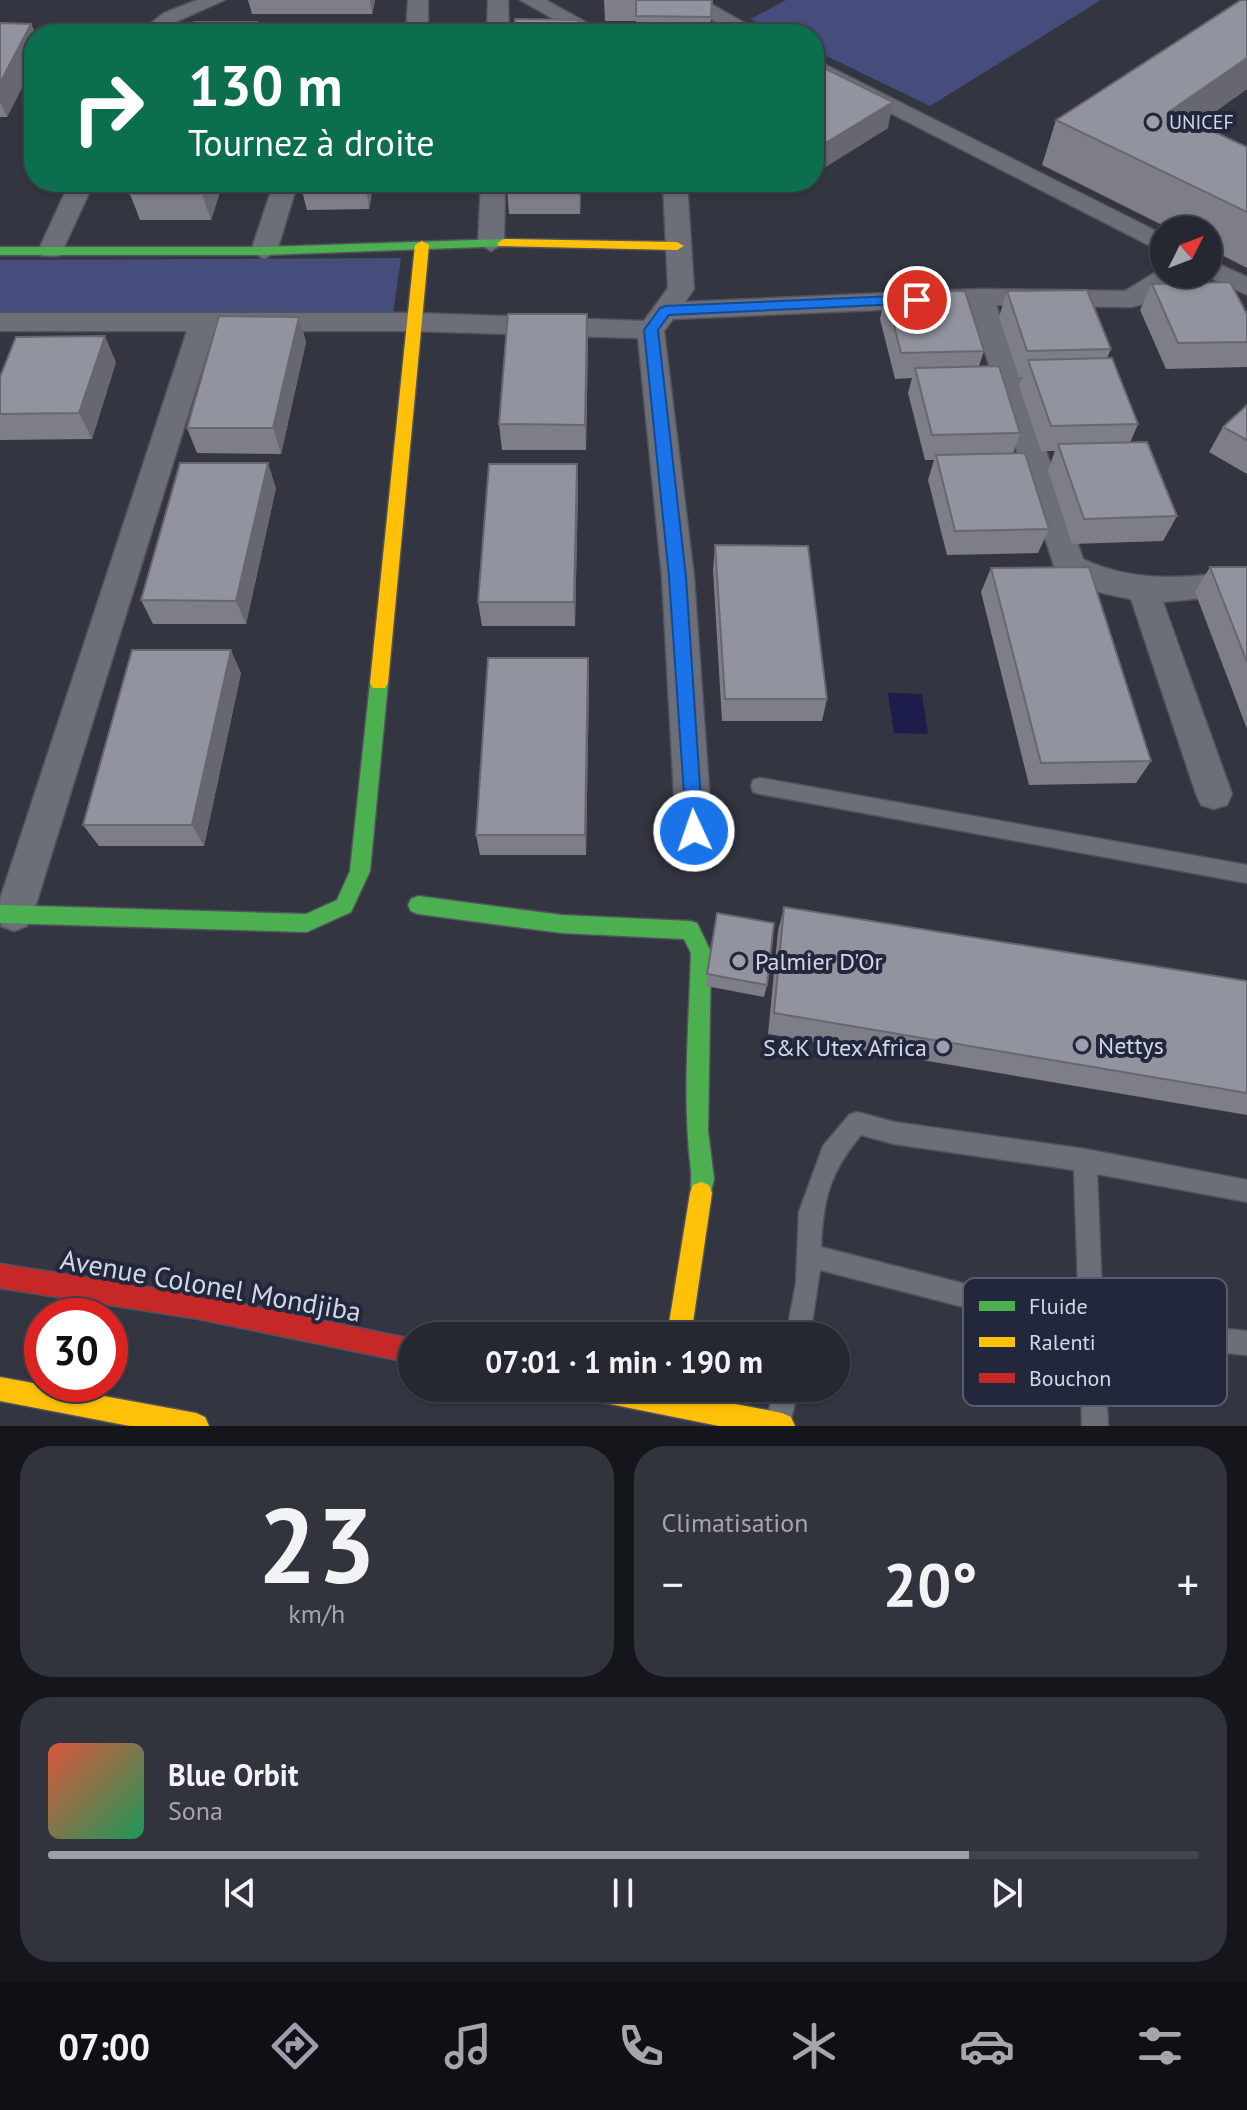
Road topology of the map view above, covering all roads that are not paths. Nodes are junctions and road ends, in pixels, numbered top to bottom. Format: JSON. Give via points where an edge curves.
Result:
{"nodes":[{"id":1,"x":215,"y":0,"type":"edge"},
{"id":2,"x":418,"y":0,"type":"edge"},
{"id":3,"x":498,"y":0,"type":"edge"},
{"id":4,"x":530,"y":0,"type":"edge"},
{"id":5,"x":688,"y":0,"type":"edge"},
{"id":6,"x":162,"y":24,"type":"edge"},
{"id":7,"x":417,"y":24,"type":"edge"},
{"id":8,"x":498,"y":24,"type":"edge"},
{"id":9,"x":577,"y":24,"type":"edge"},
{"id":10,"x":734,"y":24,"type":"edge"},
{"id":11,"x":824,"y":70,"type":"edge"},
{"id":12,"x":78,"y":192,"type":"edge"},
{"id":13,"x":283,"y":192,"type":"edge"},
{"id":14,"x":493,"y":192,"type":"edge"},
{"id":15,"x":675,"y":192,"type":"edge"},
{"id":16,"x":1150,"y":238,"type":"edge"},
{"id":17,"x":491,"y":243,"type":"junction"},
{"id":18,"x":422,"y":245,"type":"junction"},
{"id":19,"x":677,"y":246,"type":"junction"},
{"id":20,"x":0,"y":251,"type":"edge"},
{"id":21,"x":51,"y":251,"type":"junction"},
{"id":22,"x":264,"y":251,"type":"junction"},
{"id":23,"x":1222,"y":274,"type":"edge"},
{"id":24,"x":1247,"y":287,"type":"edge"},
{"id":25,"x":1163,"y":288,"type":"edge"},
{"id":26,"x":980,"y":297,"type":"junction"},
{"id":27,"x":658,"y":320,"type":"junction"},
{"id":28,"x":0,"y":322,"type":"edge"},
{"id":29,"x":203,"y":322,"type":"junction"},
{"id":30,"x":413,"y":322,"type":"junction"},
{"id":31,"x":1247,"y":582,"type":"edge"},
{"id":32,"x":1143,"y":589,"type":"junction"},
{"id":33,"x":760,"y":786,"type":"dead end"},
{"id":34,"x":1214,"y":794,"type":"dead end"},
{"id":35,"x":694,"y":831,"type":"dead end"},
{"id":36,"x":1247,"y":874,"type":"edge"},
{"id":37,"x":418,"y":905,"type":"dead end"},
{"id":38,"x":7,"y":914,"type":"edge"},
{"id":39,"x":1085,"y":1160,"type":"junction"},
{"id":40,"x":1247,"y":1191,"type":"edge"},
{"id":41,"x":808,"y":1255,"type":"junction"},
{"id":42,"x":0,"y":1276,"type":"edge"},
{"id":43,"x":1089,"y":1278,"type":"edge"},
{"id":44,"x":963,"y":1295,"type":"edge"},
{"id":45,"x":681,"y":1322,"type":"edge"},
{"id":46,"x":801,"y":1322,"type":"edge"},
{"id":47,"x":1227,"y":1341,"type":"edge"},
{"id":48,"x":1247,"y":1343,"type":"edge"},
{"id":49,"x":398,"y":1348,"type":"edge"},
{"id":50,"x":0,"y":1389,"type":"edge"},
{"id":51,"x":784,"y":1402,"type":"edge"},
{"id":52,"x":667,"y":1406,"type":"edge"},
{"id":53,"x":1094,"y":1406,"type":"edge"},
{"id":54,"x":196,"y":1426,"type":"edge"},
{"id":55,"x":780,"y":1426,"type":"edge"},
{"id":56,"x":1095,"y":1426,"type":"edge"}],
"edges":[{"from":1,"to":6,"type":"street"},
{"from":2,"to":7,"type":"street"},
{"from":3,"to":8,"type":"street"},
{"from":4,"to":9,"type":"street"},
{"from":5,"to":10,"type":"street"},
{"from":11,"to":16,"type":"street"},
{"from":12,"to":21,"type":"street"},
{"from":13,"to":22,"type":"street"},
{"from":14,"to":17,"type":"street"},
{"from":15,"to":19,"type":"street"},
{"from":17,"to":18,"type":"street"},
{"from":17,"to":19,"type":"street"},
{"from":18,"to":22,"type":"street"},
{"from":18,"to":30,"type":"street"},
{"from":19,"to":27,"type":"street","via":[[681,289]]},
{"from":20,"to":21,"type":"street"},
{"from":21,"to":22,"type":"street"},
{"from":23,"to":24,"type":"street"},
{"from":25,"to":26,"type":"street","via":[[1131,299]]},
{"from":26,"to":27,"type":"street"},
{"from":26,"to":32,"type":"street","via":[[1070,566],[1112,586]]},
{"from":27,"to":30,"type":"street"},
{"from":27,"to":35,"type":"street"},
{"from":28,"to":29,"type":"street"},
{"from":29,"to":30,"type":"street"},
{"from":29,"to":38,"type":"street"},
{"from":30,"to":38,"type":"street","via":[[360,871],[344,906],[307,923]]},
{"from":31,"to":32,"type":"street"},
{"from":32,"to":34,"type":"street"},
{"from":33,"to":36,"type":"lane"},
{"from":37,"to":45,"type":"street","via":[[562,924],[690,930],[701,952],[697,1131],[703,1179]]},
{"from":39,"to":40,"type":"lane"},
{"from":39,"to":41,"type":"lane","via":[[857,1123],[831,1154],[811,1212]]},
{"from":39,"to":43,"type":"lane"},
{"from":41,"to":44,"type":"lane"},
{"from":41,"to":46,"type":"lane"},
{"from":42,"to":49,"type":"street","name":"Avenue Colonel Mondjiba","via":[[199,1307]]},
{"from":47,"to":48,"type":"lane"},
{"from":50,"to":54,"type":"street"},
{"from":51,"to":55,"type":"lane"},
{"from":52,"to":55,"type":"street"},
{"from":53,"to":56,"type":"lane"}]}
